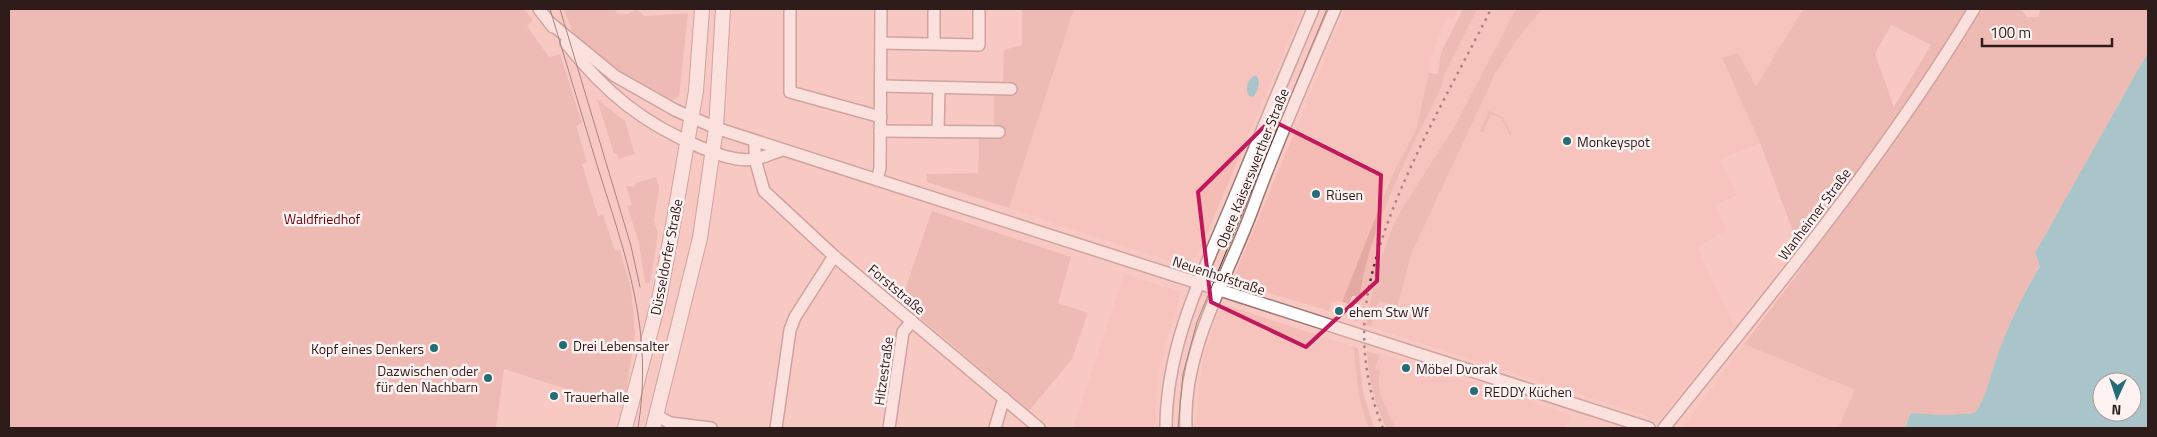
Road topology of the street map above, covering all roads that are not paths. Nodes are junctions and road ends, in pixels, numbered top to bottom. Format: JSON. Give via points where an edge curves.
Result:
{"nodes":[{"id":1,"x":539,"y":9,"type":"edge"},
{"id":2,"x":702,"y":9,"type":"edge"},
{"id":3,"x":723,"y":9,"type":"edge"},
{"id":4,"x":790,"y":9,"type":"edge"},
{"id":5,"x":881,"y":9,"type":"edge"},
{"id":6,"x":934,"y":9,"type":"edge"},
{"id":7,"x":979,"y":9,"type":"edge"},
{"id":8,"x":1313,"y":9,"type":"edge"},
{"id":9,"x":1335,"y":9,"type":"edge"},
{"id":10,"x":1974,"y":9,"type":"edge"},
{"id":11,"x":549,"y":22,"type":"junction"},
{"id":12,"x":881,"y":43,"type":"junction"},
{"id":13,"x":934,"y":43,"type":"junction"},
{"id":14,"x":881,"y":86,"type":"junction"},
{"id":15,"x":939,"y":88,"type":"junction"},
{"id":16,"x":1011,"y":89,"type":"dead end"},
{"id":17,"x":881,"y":117,"type":"junction"},
{"id":18,"x":692,"y":118,"type":"junction"},
{"id":19,"x":716,"y":128,"type":"junction"},
{"id":20,"x":880,"y":131,"type":"junction"},
{"id":21,"x":938,"y":131,"type":"junction"},
{"id":22,"x":999,"y":132,"type":"dead end"},
{"id":23,"x":688,"y":142,"type":"junction"},
{"id":24,"x":755,"y":142,"type":"junction"},
{"id":25,"x":780,"y":150,"type":"junction"},
{"id":26,"x":713,"y":153,"type":"junction"},
{"id":27,"x":755,"y":159,"type":"junction"},
{"id":28,"x":877,"y":180,"type":"junction"},
{"id":29,"x":834,"y":256,"type":"junction"},
{"id":30,"x":1198,"y":284,"type":"junction"},
{"id":31,"x":1218,"y":291,"type":"junction"},
{"id":32,"x":912,"y":321,"type":"junction"},
{"id":33,"x":1004,"y":398,"type":"junction"},
{"id":34,"x":655,"y":422,"type":"edge"},
{"id":35,"x":625,"y":428,"type":"edge"},
{"id":36,"x":711,"y":428,"type":"edge"},
{"id":37,"x":776,"y":428,"type":"edge"},
{"id":38,"x":889,"y":428,"type":"edge"},
{"id":39,"x":995,"y":428,"type":"edge"},
{"id":40,"x":1039,"y":428,"type":"edge"},
{"id":41,"x":1166,"y":428,"type":"edge"},
{"id":42,"x":1186,"y":428,"type":"edge"},
{"id":43,"x":1649,"y":428,"type":"edge"},
{"id":44,"x":1664,"y":428,"type":"edge"}],
"edges":[{"from":1,"to":11,"type":"street"},
{"from":2,"to":18,"type":"main road","name":"Düsseldorfer Straße"},
{"from":3,"to":19,"type":"main road","name":"Düsseldorfer Straße"},
{"from":4,"to":17,"type":"street","via":[[790,92]]},
{"from":5,"to":12,"type":"street"},
{"from":6,"to":13,"type":"street"},
{"from":7,"to":13,"type":"street","via":[[979,45]]},
{"from":8,"to":30,"type":"street","name":"Obere Kaiserswerther Straße"},
{"from":9,"to":31,"type":"street","name":"Obere Kaiserswerther Straße"},
{"from":10,"to":44,"type":"street","name":"Wanheimer Straße","via":[[1909,112],[1834,215]]},
{"from":11,"to":18,"type":"street","name":"Neuenhofstraße","via":[[615,76]]},
{"from":11,"to":23,"type":"street","via":[[617,100]]},
{"from":12,"to":13,"type":"street"},
{"from":12,"to":14,"type":"street"},
{"from":14,"to":15,"type":"street"},
{"from":14,"to":17,"type":"street"},
{"from":15,"to":16,"type":"street"},
{"from":15,"to":21,"type":"street"},
{"from":17,"to":20,"type":"street"},
{"from":18,"to":19,"type":"street","name":"Neuenhofstraße"},
{"from":18,"to":23,"type":"main road","name":"Düsseldorfer Straße"},
{"from":19,"to":24,"type":"street","name":"Neuenhofstraße"},
{"from":19,"to":26,"type":"main road","name":"Düsseldorfer Straße"},
{"from":20,"to":21,"type":"street"},
{"from":20,"to":28,"type":"street"},
{"from":21,"to":22,"type":"street"},
{"from":23,"to":26,"type":"street"},
{"from":23,"to":35,"type":"main road","name":"Düsseldorfer Straße","via":[[659,300]]},
{"from":24,"to":25,"type":"street","name":"Neuenhofstraße"},
{"from":24,"to":27,"type":"street"},
{"from":25,"to":27,"type":"street"},
{"from":25,"to":28,"type":"street","name":"Neuenhofstraße"},
{"from":26,"to":27,"type":"street","via":[[730,158]]},
{"from":26,"to":34,"type":"main road","name":"Düsseldorfer Straße","via":[[700,238]]},
{"from":27,"to":29,"type":"street","name":"Forststraße","via":[[764,191]]},
{"from":28,"to":30,"type":"street","name":"Neuenhofstraße"},
{"from":29,"to":32,"type":"street","name":"Forststraße"},
{"from":29,"to":37,"type":"street","via":[[790,330]]},
{"from":30,"to":31,"type":"street","name":"Neuenhofstraße"},
{"from":30,"to":41,"type":"street","name":"Obere Kaiserswerther Straße","via":[[1177,342],[1169,381]]},
{"from":31,"to":42,"type":"street","name":"Obere Kaiserswerther Straße","via":[[1196,350],[1189,380]]},
{"from":31,"to":43,"type":"street","name":"Neuenhofstraße"},
{"from":32,"to":33,"type":"street","name":"Forststraße"},
{"from":32,"to":38,"type":"street","name":"Hitzestraße","via":[[903,332]]},
{"from":33,"to":39,"type":"street"},
{"from":33,"to":40,"type":"street","name":"Forststraße"},
{"from":34,"to":36,"type":"street"}]}
